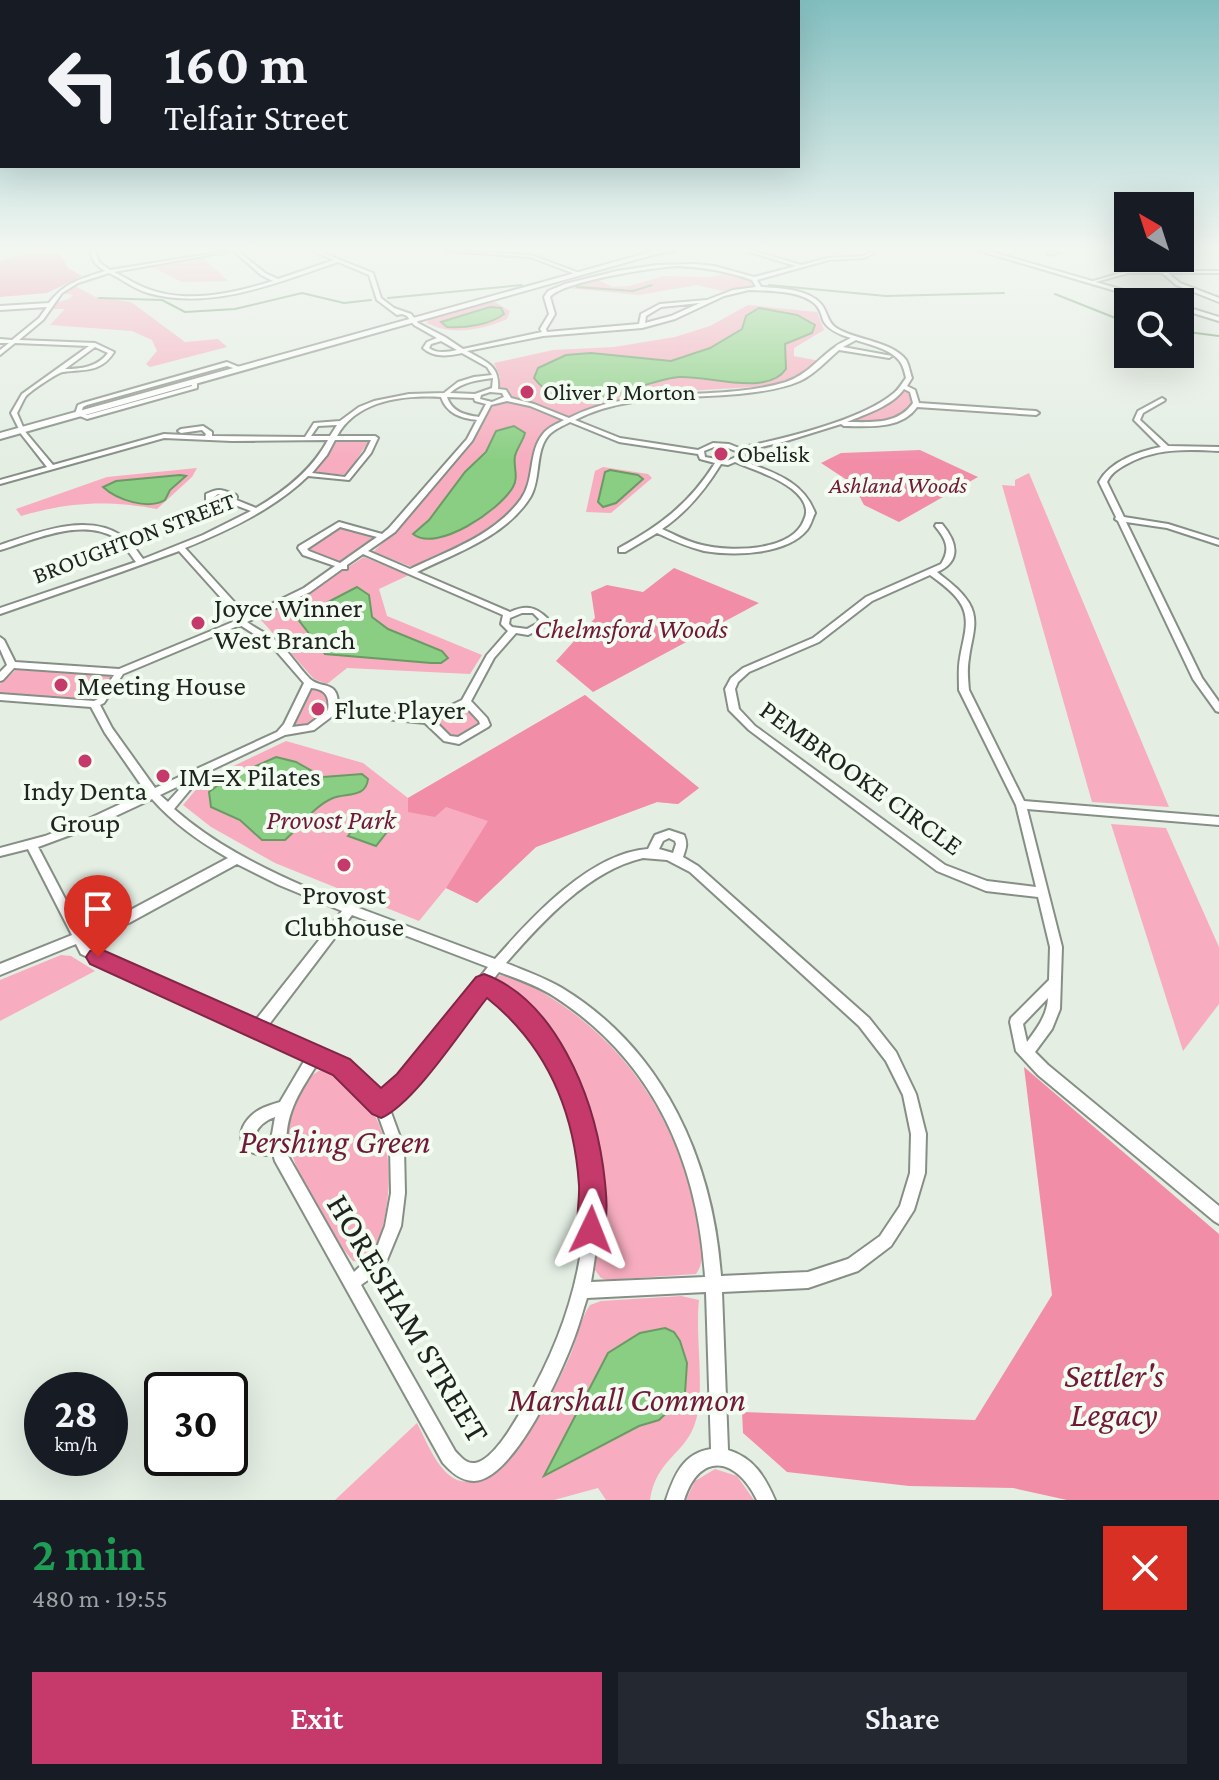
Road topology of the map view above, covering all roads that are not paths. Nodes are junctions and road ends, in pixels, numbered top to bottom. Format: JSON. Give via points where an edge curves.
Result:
{"nodes":[{"id":1,"x":39,"y":321,"type":"edge"},
{"id":2,"x":408,"y":321,"type":"edge"},
{"id":3,"x":408,"y":321,"type":"edge"},
{"id":4,"x":414,"y":321,"type":"edge"},
{"id":5,"x":548,"y":321,"type":"edge"},
{"id":6,"x":642,"y":321,"type":"edge"},
{"id":7,"x":661,"y":321,"type":"edge"},
{"id":8,"x":825,"y":321,"type":"edge"},
{"id":9,"x":642,"y":326,"type":"junction"},
{"id":10,"x":545,"y":333,"type":"junction"},
{"id":11,"x":443,"y":338,"type":"junction"},
{"id":12,"x":855,"y":338,"type":"junction"},
{"id":13,"x":0,"y":341,"type":"edge"},
{"id":14,"x":14,"y":342,"type":"junction"},
{"id":15,"x":95,"y":345,"type":"junction"},
{"id":16,"x":836,"y":348,"type":"junction"},
{"id":17,"x":0,"y":350,"type":"edge"},
{"id":18,"x":464,"y":350,"type":"junction"},
{"id":19,"x":898,"y":357,"type":"junction"},
{"id":20,"x":59,"y":370,"type":"junction"},
{"id":21,"x":496,"y":376,"type":"junction"},
{"id":22,"x":905,"y":387,"type":"junction"},
{"id":23,"x":495,"y":390,"type":"junction"},
{"id":24,"x":446,"y":395,"type":"junction"},
{"id":25,"x":477,"y":396,"type":"junction"},
{"id":26,"x":507,"y":399,"type":"junction"},
{"id":27,"x":1162,"y":400,"type":"dead end"},
{"id":28,"x":489,"y":404,"type":"junction"},
{"id":29,"x":916,"y":405,"type":"junction"},
{"id":30,"x":79,"y":412,"type":"junction"},
{"id":31,"x":1036,"y":413,"type":"dead end"},
{"id":32,"x":482,"y":419,"type":"junction"},
{"id":33,"x":569,"y":421,"type":"junction"},
{"id":34,"x":341,"y":423,"type":"junction"},
{"id":35,"x":834,"y":424,"type":"junction"},
{"id":36,"x":20,"y":428,"type":"junction"},
{"id":37,"x":0,"y":434,"type":"edge"},
{"id":38,"x":307,"y":438,"type":"junction"},
{"id":39,"x":334,"y":438,"type":"junction"},
{"id":40,"x":1165,"y":447,"type":"junction"},
{"id":41,"x":1219,"y":449,"type":"edge"},
{"id":42,"x":739,"y":450,"type":"junction"},
{"id":43,"x":700,"y":452,"type":"junction"},
{"id":44,"x":738,"y":461,"type":"junction"},
{"id":45,"x":718,"y":463,"type":"junction"},
{"id":46,"x":51,"y":467,"type":"junction"},
{"id":47,"x":307,"y":474,"type":"junction"},
{"id":48,"x":0,"y":482,"type":"edge"},
{"id":49,"x":229,"y":500,"type":"dead end"},
{"id":50,"x":257,"y":511,"type":"junction"},
{"id":51,"x":1119,"y":519,"type":"junction"},
{"id":52,"x":939,"y":526,"type":"dead end"},
{"id":53,"x":657,"y":530,"type":"junction"},
{"id":54,"x":384,"y":537,"type":"junction"},
{"id":55,"x":1219,"y":543,"type":"edge"},
{"id":56,"x":180,"y":547,"type":"junction"},
{"id":57,"x":0,"y":548,"type":"edge"},
{"id":58,"x":622,"y":550,"type":"dead end"},
{"id":59,"x":364,"y":552,"type":"junction"},
{"id":60,"x":140,"y":561,"type":"junction"},
{"id":61,"x":344,"y":567,"type":"junction"},
{"id":62,"x":410,"y":572,"type":"junction"},
{"id":63,"x":933,"y":573,"type":"junction"},
{"id":64,"x":0,"y":611,"type":"edge"},
{"id":65,"x":509,"y":615,"type":"junction"},
{"id":66,"x":247,"y":619,"type":"junction"},
{"id":67,"x":513,"y":631,"type":"junction"},
{"id":68,"x":0,"y":640,"type":"edge"},
{"id":69,"x":12,"y":665,"type":"junction"},
{"id":70,"x":120,"y":672,"type":"junction"},
{"id":71,"x":0,"y":678,"type":"edge"},
{"id":72,"x":309,"y":685,"type":"junction"},
{"id":73,"x":0,"y":697,"type":"edge"},
{"id":74,"x":466,"y":702,"type":"junction"},
{"id":75,"x":95,"y":704,"type":"junction"},
{"id":76,"x":1219,"y":709,"type":"edge"},
{"id":77,"x":333,"y":711,"type":"junction"},
{"id":78,"x":428,"y":720,"type":"junction"},
{"id":79,"x":284,"y":732,"type":"junction"},
{"id":80,"x":201,"y":772,"type":"junction"},
{"id":81,"x":153,"y":794,"type":"junction"},
{"id":82,"x":1021,"y":805,"type":"junction"},
{"id":83,"x":168,"y":809,"type":"junction"},
{"id":84,"x":1219,"y":821,"type":"edge"},
{"id":85,"x":32,"y":845,"type":"junction"},
{"id":86,"x":0,"y":852,"type":"edge"},
{"id":87,"x":652,"y":852,"type":"junction"},
{"id":88,"x":238,"y":858,"type":"junction"},
{"id":89,"x":677,"y":858,"type":"junction"},
{"id":90,"x":1042,"y":893,"type":"junction"},
{"id":91,"x":351,"y":908,"type":"junction"},
{"id":92,"x":77,"y":939,"type":"junction"},
{"id":93,"x":496,"y":964,"type":"junction"},
{"id":94,"x":0,"y":970,"type":"edge"},
{"id":95,"x":1055,"y":982,"type":"junction"},
{"id":96,"x":484,"y":984,"type":"junction"},
{"id":97,"x":257,"y":1029,"type":"junction"},
{"id":98,"x":315,"y":1056,"type":"junction"},
{"id":99,"x":1028,"y":1056,"type":"junction"},
{"id":100,"x":381,"y":1105,"type":"junction"},
{"id":101,"x":283,"y":1108,"type":"junction"},
{"id":102,"x":278,"y":1146,"type":"junction"},
{"id":103,"x":1219,"y":1216,"type":"edge"},
{"id":104,"x":352,"y":1283,"type":"junction"},
{"id":105,"x":715,"y":1286,"type":"junction"},
{"id":106,"x":583,"y":1290,"type":"junction"},
{"id":107,"x":720,"y":1456,"type":"junction"},
{"id":108,"x":675,"y":1500,"type":"edge"},
{"id":109,"x":766,"y":1500,"type":"edge"}],
"edges":[{"from":1,"to":14,"type":"street"},
{"from":2,"to":30,"type":"street"},
{"from":3,"to":30,"type":"street"},
{"from":4,"to":11,"type":"street"},
{"from":5,"to":10,"type":"street"},
{"from":6,"to":9,"type":"street"},
{"from":7,"to":9,"type":"street"},
{"from":8,"to":12,"type":"street"},
{"from":9,"to":10,"type":"street"},
{"from":10,"to":18,"type":"street"},
{"from":11,"to":18,"type":"street"},
{"from":11,"to":18,"type":"street","via":[[426,348],[443,354]]},
{"from":12,"to":16,"type":"street"},
{"from":12,"to":19,"type":"street"},
{"from":13,"to":14,"type":"street"},
{"from":14,"to":15,"type":"street"},
{"from":14,"to":17,"type":"street"},
{"from":15,"to":20,"type":"street"},
{"from":15,"to":20,"type":"street","via":[[110,350],[110,356],[94,366]]},
{"from":16,"to":19,"type":"street"},
{"from":16,"to":33,"type":"street","via":[[814,371],[786,384],[635,398]]},
{"from":18,"to":21,"type":"street"},
{"from":19,"to":22,"type":"street","via":[[908,367]]},
{"from":20,"to":36,"type":"street","via":[[18,402],[14,418]]},
{"from":21,"to":23,"type":"street"},
{"from":21,"to":24,"type":"street","via":[[463,382]]},
{"from":22,"to":29,"type":"street","via":[[913,391]]},
{"from":22,"to":35,"type":"street"},
{"from":23,"to":25,"type":"street"},
{"from":23,"to":26,"type":"street","via":[[506,392]]},
{"from":24,"to":25,"type":"street"},
{"from":24,"to":32,"type":"street","via":[[444,402],[451,410]]},
{"from":24,"to":34,"type":"street","via":[[379,402]]},
{"from":25,"to":28,"type":"street"},
{"from":26,"to":28,"type":"street"},
{"from":26,"to":33,"type":"street"},
{"from":27,"to":40,"type":"street","via":[[1136,418]]},
{"from":28,"to":32,"type":"street"},
{"from":29,"to":31,"type":"street"},
{"from":29,"to":35,"type":"street","via":[[889,421]]},
{"from":30,"to":36,"type":"street"},
{"from":32,"to":54,"type":"street","via":[[470,440]]},
{"from":33,"to":43,"type":"street","via":[[619,440]]},
{"from":33,"to":62,"type":"street","via":[[543,437],[533,483],[514,511],[476,539]]},
{"from":34,"to":38,"type":"street","via":[[316,424]]},
{"from":34,"to":39,"type":"street","name":"BROUGHTON STREET"},
{"from":35,"to":42,"type":"street"},
{"from":36,"to":37,"type":"street"},
{"from":36,"to":46,"type":"street"},
{"from":38,"to":39,"type":"street"},
{"from":38,"to":46,"type":"street","via":[[176,435]]},
{"from":39,"to":47,"type":"street","name":"BROUGHTON STREET"},
{"from":39,"to":47,"type":"street","via":[[375,438],[347,479]]},
{"from":40,"to":41,"type":"street"},
{"from":40,"to":51,"type":"street","via":[[1140,453],[1105,476],[1104,490]]},
{"from":42,"to":43,"type":"street","via":[[713,445]]},
{"from":42,"to":44,"type":"street"},
{"from":43,"to":45,"type":"street","via":[[702,458]]},
{"from":44,"to":45,"type":"street"},
{"from":44,"to":53,"type":"street","via":[[802,493],[811,513],[803,530],[773,546],[734,551],[697,546]]},
{"from":45,"to":53,"type":"street","via":[[696,497]]},
{"from":46,"to":48,"type":"street"},
{"from":47,"to":50,"type":"street","name":"BROUGHTON STREET"},
{"from":49,"to":50,"type":"street"},
{"from":50,"to":56,"type":"street","name":"BROUGHTON STREET"},
{"from":51,"to":55,"type":"street","via":[[1168,526]]},
{"from":51,"to":76,"type":"street","via":[[1198,679]]},
{"from":52,"to":63,"type":"street","via":[[952,553]]},
{"from":53,"to":58,"type":"street"},
{"from":54,"to":59,"type":"street"},
{"from":54,"to":61,"type":"street","via":[[339,524],[302,548]]},
{"from":56,"to":60,"type":"street","name":"BROUGHTON STREET"},
{"from":56,"to":66,"type":"street"},
{"from":57,"to":60,"type":"street","via":[[51,533],[93,530],[119,538]]},
{"from":59,"to":61,"type":"street"},
{"from":59,"to":62,"type":"street"},
{"from":60,"to":64,"type":"street","name":"BROUGHTON STREET"},
{"from":61,"to":66,"type":"street"},
{"from":62,"to":65,"type":"street"},
{"from":63,"to":82,"type":"street","via":[[958,591],[971,609],[964,690]]},
{"from":63,"to":90,"type":"street","name":"PEMBROOKE CIRCLE","via":[[875,596],[816,640],[742,673],[730,689],[731,705],[745,722],[941,868],[986,886]]},
{"from":65,"to":67,"type":"street","via":[[505,624]]},
{"from":65,"to":67,"type":"street","via":[[526,609],[543,618],[533,631]]},
{"from":66,"to":70,"type":"street"},
{"from":66,"to":72,"type":"street","via":[[251,632],[274,642]]},
{"from":67,"to":74,"type":"street","via":[[486,662]]},
{"from":68,"to":69,"type":"street"},
{"from":69,"to":70,"type":"street"},
{"from":69,"to":71,"type":"street"},
{"from":70,"to":75,"type":"street"},
{"from":72,"to":77,"type":"street","via":[[331,692]]},
{"from":72,"to":79,"type":"street"},
{"from":73,"to":75,"type":"street"},
{"from":74,"to":78,"type":"street"},
{"from":74,"to":78,"type":"street","via":[[485,725],[459,741],[447,739]]},
{"from":75,"to":81,"type":"street"},
{"from":77,"to":78,"type":"street"},
{"from":77,"to":79,"type":"street","via":[[311,728]]},
{"from":79,"to":80,"type":"street"},
{"from":80,"to":81,"type":"street"},
{"from":80,"to":83,"type":"street"},
{"from":81,"to":83,"type":"street"},
{"from":81,"to":85,"type":"street"},
{"from":82,"to":84,"type":"street"},
{"from":82,"to":90,"type":"street"},
{"from":83,"to":88,"type":"street"},
{"from":85,"to":86,"type":"street"},
{"from":85,"to":92,"type":"street"},
{"from":87,"to":89,"type":"street"},
{"from":87,"to":89,"type":"street","via":[[659,838],[673,835],[682,844]]},
{"from":87,"to":93,"type":"street","via":[[624,857],[575,887]]},
{"from":88,"to":91,"type":"street"},
{"from":88,"to":92,"type":"street"},
{"from":89,"to":105,"type":"street","via":[[872,1031],[906,1081],[919,1127],[920,1164],[911,1198],[889,1235],[870,1252],[822,1277]]},
{"from":90,"to":95,"type":"street","via":[[1056,947]]},
{"from":91,"to":93,"type":"street"},
{"from":91,"to":97,"type":"street"},
{"from":92,"to":94,"type":"street"},
{"from":92,"to":97,"type":"street","via":[[92,955]]},
{"from":93,"to":96,"type":"street"},
{"from":93,"to":105,"type":"street","via":[[542,983],[589,1014],[621,1044],[659,1093],[701,1191]]},
{"from":95,"to":99,"type":"street","via":[[1051,1017]]},
{"from":95,"to":99,"type":"street","via":[[1016,1022],[1016,1035]]},
{"from":96,"to":100,"type":"street","via":[[406,1082]]},
{"from":96,"to":106,"type":"street","via":[[512,1003],[543,1038],[581,1116],[593,1186]]},
{"from":97,"to":98,"type":"street"},
{"from":98,"to":100,"type":"street","via":[[347,1071]]},
{"from":98,"to":101,"type":"street"},
{"from":99,"to":103,"type":"street"},
{"from":100,"to":104,"type":"street","via":[[397,1148],[393,1226],[382,1255]]},
{"from":101,"to":102,"type":"street"},
{"from":101,"to":102,"type":"street","via":[[262,1113],[248,1132],[255,1148]]},
{"from":102,"to":104,"type":"street","name":"HORESHAM STREET"},
{"from":104,"to":106,"type":"street","name":"HORESHAM STREET","via":[[449,1457],[459,1467],[478,1472],[499,1458],[539,1397]]},
{"from":105,"to":106,"type":"street"},
{"from":105,"to":107,"type":"street"},
{"from":107,"to":108,"type":"street","via":[[689,1468]]},
{"from":107,"to":109,"type":"street","via":[[749,1470]]}]}
